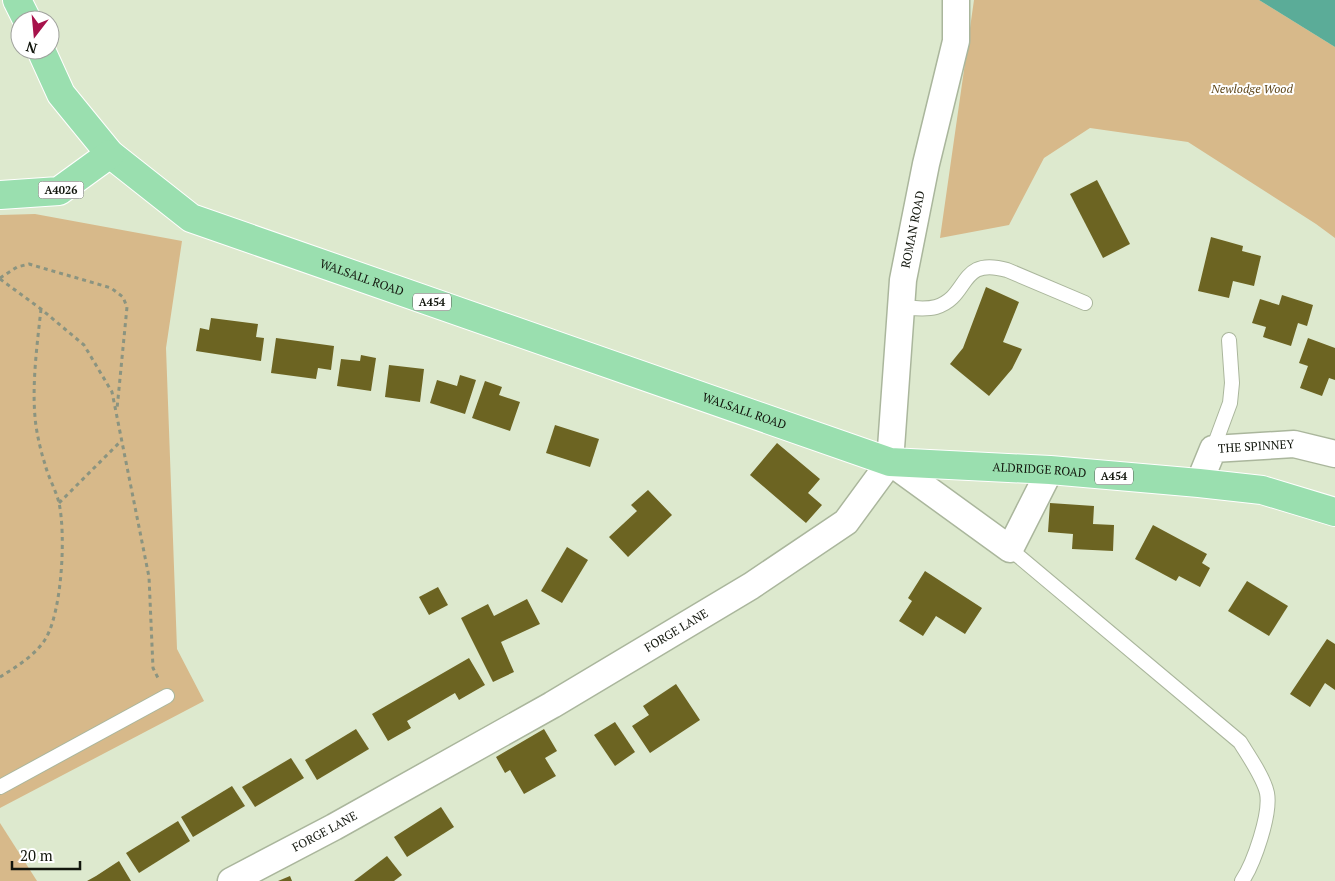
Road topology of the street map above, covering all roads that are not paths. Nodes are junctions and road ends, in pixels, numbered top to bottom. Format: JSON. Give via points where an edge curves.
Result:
{"nodes":[{"id":1,"x":956,"y":0,"type":"edge"},
{"id":2,"x":46,"y":60,"type":"edge"},
{"id":3,"x":110,"y":154,"type":"junction"},
{"id":4,"x":0,"y":195,"type":"edge"},
{"id":5,"x":1085,"y":303,"type":"dead end"},
{"id":6,"x":901,"y":307,"type":"junction"},
{"id":7,"x":1229,"y":340,"type":"dead end"},
{"id":8,"x":1213,"y":449,"type":"junction"},
{"id":9,"x":1335,"y":454,"type":"edge"},
{"id":10,"x":890,"y":462,"type":"junction"},
{"id":11,"x":1050,"y":470,"type":"junction"},
{"id":12,"x":1199,"y":483,"type":"junction"},
{"id":13,"x":1335,"y":512,"type":"edge"},
{"id":14,"x":1010,"y":549,"type":"junction"},
{"id":15,"x":167,"y":696,"type":"road end"},
{"id":16,"x":0,"y":787,"type":"edge"},
{"id":17,"x":231,"y":881,"type":"edge"},
{"id":18,"x":1242,"y":881,"type":"edge"}],
"edges":[{"from":1,"to":6,"type":"street","name":"ROMAN ROAD","via":[[956,41],[926,164],[903,280]]},
{"from":2,"to":3,"type":"main road","name":"WALSALL ROAD","number":"A454","via":[[61,94]]},
{"from":3,"to":4,"type":"main road","number":"A4026","via":[[59,191]]},
{"from":3,"to":10,"type":"main road","name":"WALSALL ROAD","number":"A454","via":[[191,218]]},
{"from":5,"to":6,"type":"lane","via":[[1007,270],[983,266],[973,271],[949,300],[938,307]]},
{"from":6,"to":10,"type":"street","name":"ROMAN ROAD"},
{"from":7,"to":8,"type":"lane","via":[[1230,404]]},
{"from":8,"to":9,"type":"street","name":"THE SPINNEY","via":[[1294,444]]},
{"from":8,"to":12,"type":"street","name":"THE SPINNEY"},
{"from":10,"to":11,"type":"main road","name":"ALDRIDGE ROAD","number":"A454"},
{"from":10,"to":14,"type":"street"},
{"from":10,"to":17,"type":"street","name":"FORGE LANE","via":[[846,522],[751,586],[552,705]]},
{"from":11,"to":12,"type":"main road","name":"ALDRIDGE ROAD","number":"A454"},
{"from":11,"to":14,"type":"street"},
{"from":12,"to":13,"type":"main road","name":"ALDRIDGE ROAD","number":"A454","via":[[1262,490]]},
{"from":14,"to":18,"type":"lane","via":[[1240,742],[1267,792],[1264,822],[1250,868]]},
{"from":15,"to":16,"type":"lane"}]}
